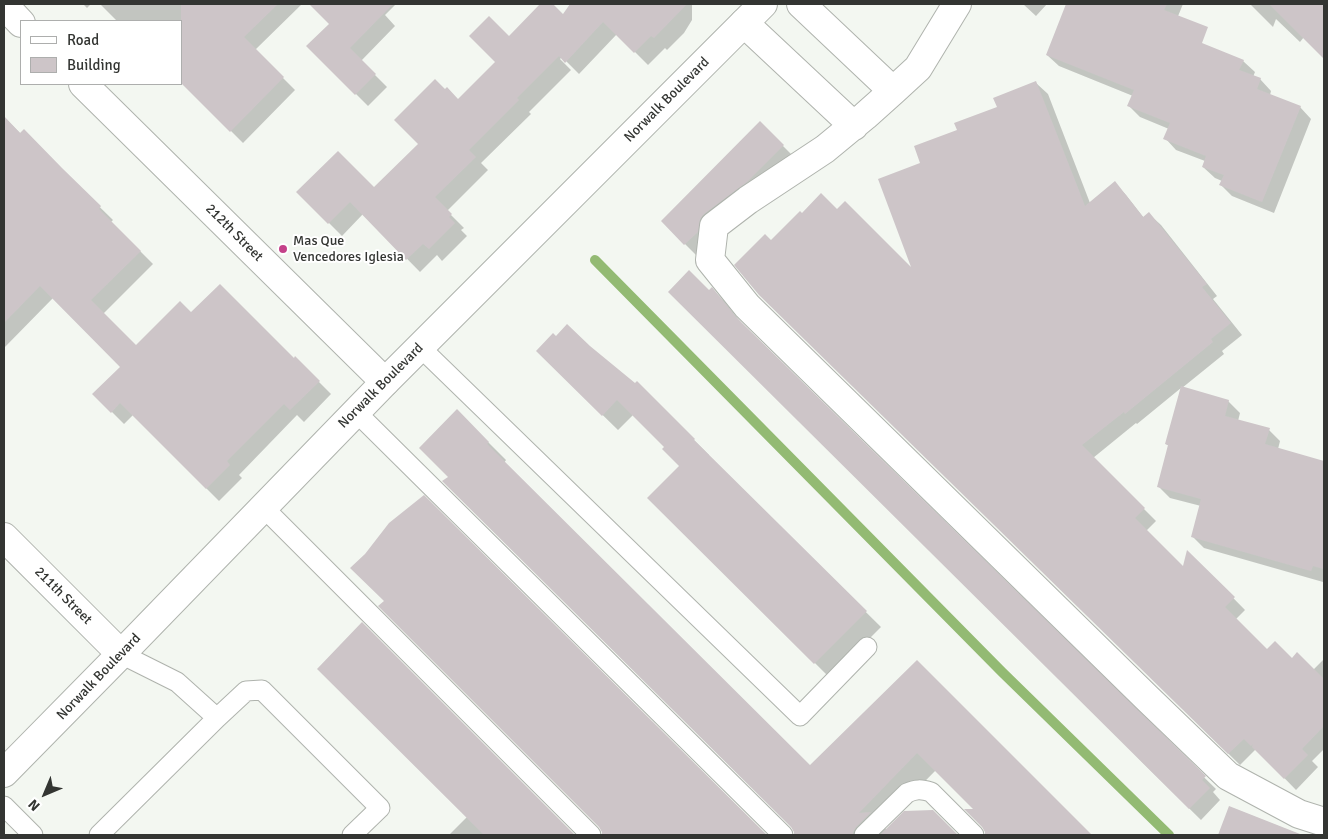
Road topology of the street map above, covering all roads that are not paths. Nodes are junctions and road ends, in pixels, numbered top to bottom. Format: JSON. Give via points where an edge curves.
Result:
{"nodes":[{"id":1,"x":763,"y":4,"type":"edge"},
{"id":2,"x":801,"y":4,"type":"edge"},
{"id":3,"x":957,"y":4,"type":"edge"},
{"id":4,"x":4,"y":6,"type":"edge"},
{"id":5,"x":20,"y":22,"type":"edge"},
{"id":6,"x":744,"y":23,"type":"junction"},
{"id":7,"x":84,"y":85,"type":"edge"},
{"id":8,"x":893,"y":91,"type":"junction"},
{"id":9,"x":854,"y":126,"type":"junction"},
{"id":10,"x":420,"y":347,"type":"junction"},
{"id":11,"x":385,"y":382,"type":"junction"},
{"id":12,"x":356,"y":412,"type":"junction"},
{"id":13,"x":263,"y":507,"type":"junction"},
{"id":14,"x":4,"y":537,"type":"edge"},
{"id":15,"x":867,"y":646,"type":"dead end"},
{"id":16,"x":121,"y":654,"type":"junction"},
{"id":17,"x":217,"y":718,"type":"junction"},
{"id":18,"x":4,"y":773,"type":"edge"},
{"id":19,"x":4,"y":806,"type":"edge"},
{"id":20,"x":1324,"y":822,"type":"edge"},
{"id":21,"x":33,"y":835,"type":"edge"},
{"id":22,"x":100,"y":835,"type":"edge"},
{"id":23,"x":352,"y":835,"type":"edge"},
{"id":24,"x":591,"y":835,"type":"edge"},
{"id":25,"x":783,"y":835,"type":"edge"},
{"id":26,"x":864,"y":835,"type":"edge"},
{"id":27,"x":974,"y":835,"type":"edge"}],
"edges":[{"from":1,"to":6,"type":"street","name":"Norwalk Boulevard"},
{"from":2,"to":8,"type":"street"},
{"from":3,"to":8,"type":"street","via":[[918,68]]},
{"from":4,"to":5,"type":"street"},
{"from":6,"to":9,"type":"street"},
{"from":6,"to":10,"type":"street","name":"Norwalk Boulevard"},
{"from":7,"to":11,"type":"street","name":"212th Street"},
{"from":8,"to":9,"type":"street"},
{"from":9,"to":20,"type":"street","via":[[714,226],[710,260],[747,306],[1228,776],[1299,814]]},
{"from":10,"to":11,"type":"street","name":"Norwalk Boulevard"},
{"from":10,"to":15,"type":"lane","via":[[800,716]]},
{"from":11,"to":12,"type":"street","name":"Norwalk Boulevard"},
{"from":12,"to":13,"type":"street","name":"Norwalk Boulevard"},
{"from":12,"to":25,"type":"lane"},
{"from":13,"to":16,"type":"street","name":"Norwalk Boulevard"},
{"from":13,"to":24,"type":"lane"},
{"from":14,"to":16,"type":"street","name":"211th Street"},
{"from":16,"to":17,"type":"lane","via":[[177,682]]},
{"from":16,"to":18,"type":"street","name":"Norwalk Boulevard"},
{"from":17,"to":22,"type":"lane"},
{"from":17,"to":23,"type":"lane","via":[[246,691],[262,690],[380,808]]},
{"from":19,"to":21,"type":"lane"},
{"from":26,"to":27,"type":"lane","via":[[907,793],[922,789],[931,792]]}]}
